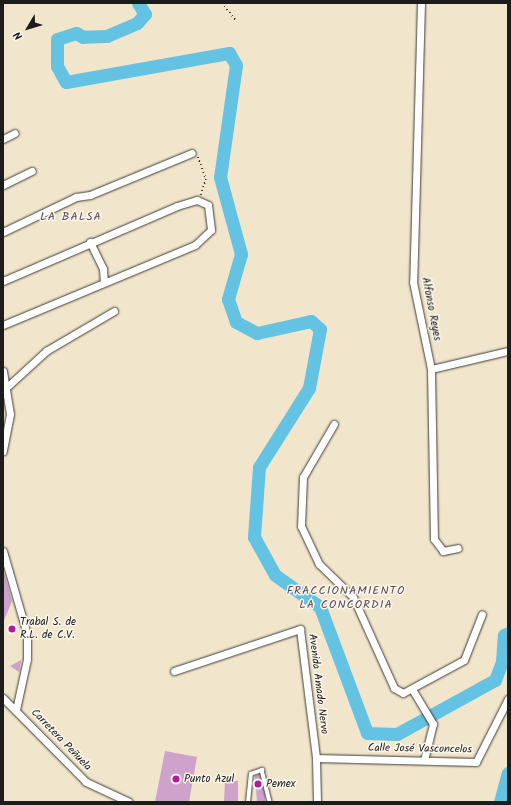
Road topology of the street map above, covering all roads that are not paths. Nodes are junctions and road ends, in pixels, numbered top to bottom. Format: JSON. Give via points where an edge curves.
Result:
{"nodes":[{"id":1,"x":421,"y":3,"type":"edge"},
{"id":2,"x":15,"y":133,"type":"dead end"},
{"id":3,"x":3,"y":139,"type":"edge"},
{"id":4,"x":192,"y":153,"type":"road end"},
{"id":5,"x":32,"y":171,"type":"dead end"},
{"id":6,"x":3,"y":185,"type":"edge"},
{"id":7,"x":3,"y":232,"type":"edge"},
{"id":8,"x":90,"y":242,"type":"junction"},
{"id":9,"x":3,"y":281,"type":"edge"},
{"id":10,"x":104,"y":282,"type":"junction"},
{"id":11,"x":114,"y":311,"type":"dead end"},
{"id":12,"x":3,"y":325,"type":"edge"},
{"id":13,"x":508,"y":351,"type":"edge"},
{"id":14,"x":431,"y":368,"type":"junction"},
{"id":15,"x":3,"y":371,"type":"edge"},
{"id":16,"x":8,"y":386,"type":"junction"},
{"id":17,"x":334,"y":424,"type":"dead end"},
{"id":18,"x":3,"y":451,"type":"edge"},
{"id":19,"x":458,"y":548,"type":"dead end"},
{"id":20,"x":3,"y":551,"type":"edge"},
{"id":21,"x":482,"y":614,"type":"dead end"},
{"id":22,"x":174,"y":671,"type":"dead end"},
{"id":23,"x":412,"y":689,"type":"junction"},
{"id":24,"x":3,"y":698,"type":"edge"},
{"id":25,"x":508,"y":699,"type":"edge"},
{"id":26,"x":16,"y":710,"type":"junction"},
{"id":27,"x":316,"y":758,"type":"junction"},
{"id":28,"x":424,"y":759,"type":"junction"},
{"id":29,"x":105,"y":792,"type":"junction"},
{"id":30,"x":115,"y":802,"type":"edge"},
{"id":31,"x":129,"y":802,"type":"edge"},
{"id":32,"x":248,"y":802,"type":"edge"},
{"id":33,"x":270,"y":802,"type":"edge"},
{"id":34,"x":317,"y":802,"type":"edge"}],
"edges":[{"from":1,"to":14,"type":"street","name":"Alfonso Reyes","via":[[412,248],[413,282]]},
{"from":2,"to":3,"type":"street"},
{"from":4,"to":7,"type":"street","via":[[96,193],[76,197]]},
{"from":5,"to":6,"type":"street"},
{"from":8,"to":9,"type":"street"},
{"from":8,"to":10,"type":"street","via":[[103,269]]},
{"from":8,"to":10,"type":"street","via":[[197,200],[208,205],[211,230],[204,238],[180,253]]},
{"from":10,"to":12,"type":"street"},
{"from":11,"to":16,"type":"street","via":[[46,351]]},
{"from":13,"to":14,"type":"street"},
{"from":14,"to":19,"type":"street","name":"Alfonso Reyes","via":[[434,539],[442,551]]},
{"from":15,"to":16,"type":"street"},
{"from":16,"to":18,"type":"street","via":[[10,414]]},
{"from":17,"to":23,"type":"street","via":[[303,478],[301,526],[304,539],[319,564],[353,597],[394,688],[403,693]]},
{"from":20,"to":26,"type":"street","via":[[27,634],[27,659]]},
{"from":21,"to":23,"type":"street","via":[[464,660]]},
{"from":22,"to":27,"type":"street","name":"Avenida Amado Nervo","via":[[300,629]]},
{"from":23,"to":28,"type":"street","via":[[433,724]]},
{"from":24,"to":26,"type":"street","name":"Carretera Peñuela"},
{"from":25,"to":28,"type":"street","name":"Calle José Vasconcelos","via":[[476,762]]},
{"from":26,"to":29,"type":"street","name":"Carretera Peñuela","via":[[86,782]]},
{"from":27,"to":28,"type":"street","name":"Calle José Vasconcelos"},
{"from":27,"to":34,"type":"street","name":"Avenida Amado Nervo"},
{"from":29,"to":30,"type":"street"},
{"from":29,"to":31,"type":"street","name":"Carretera Peñuela"},
{"from":32,"to":33,"type":"lane","via":[[251,774],[262,770]]}]}
